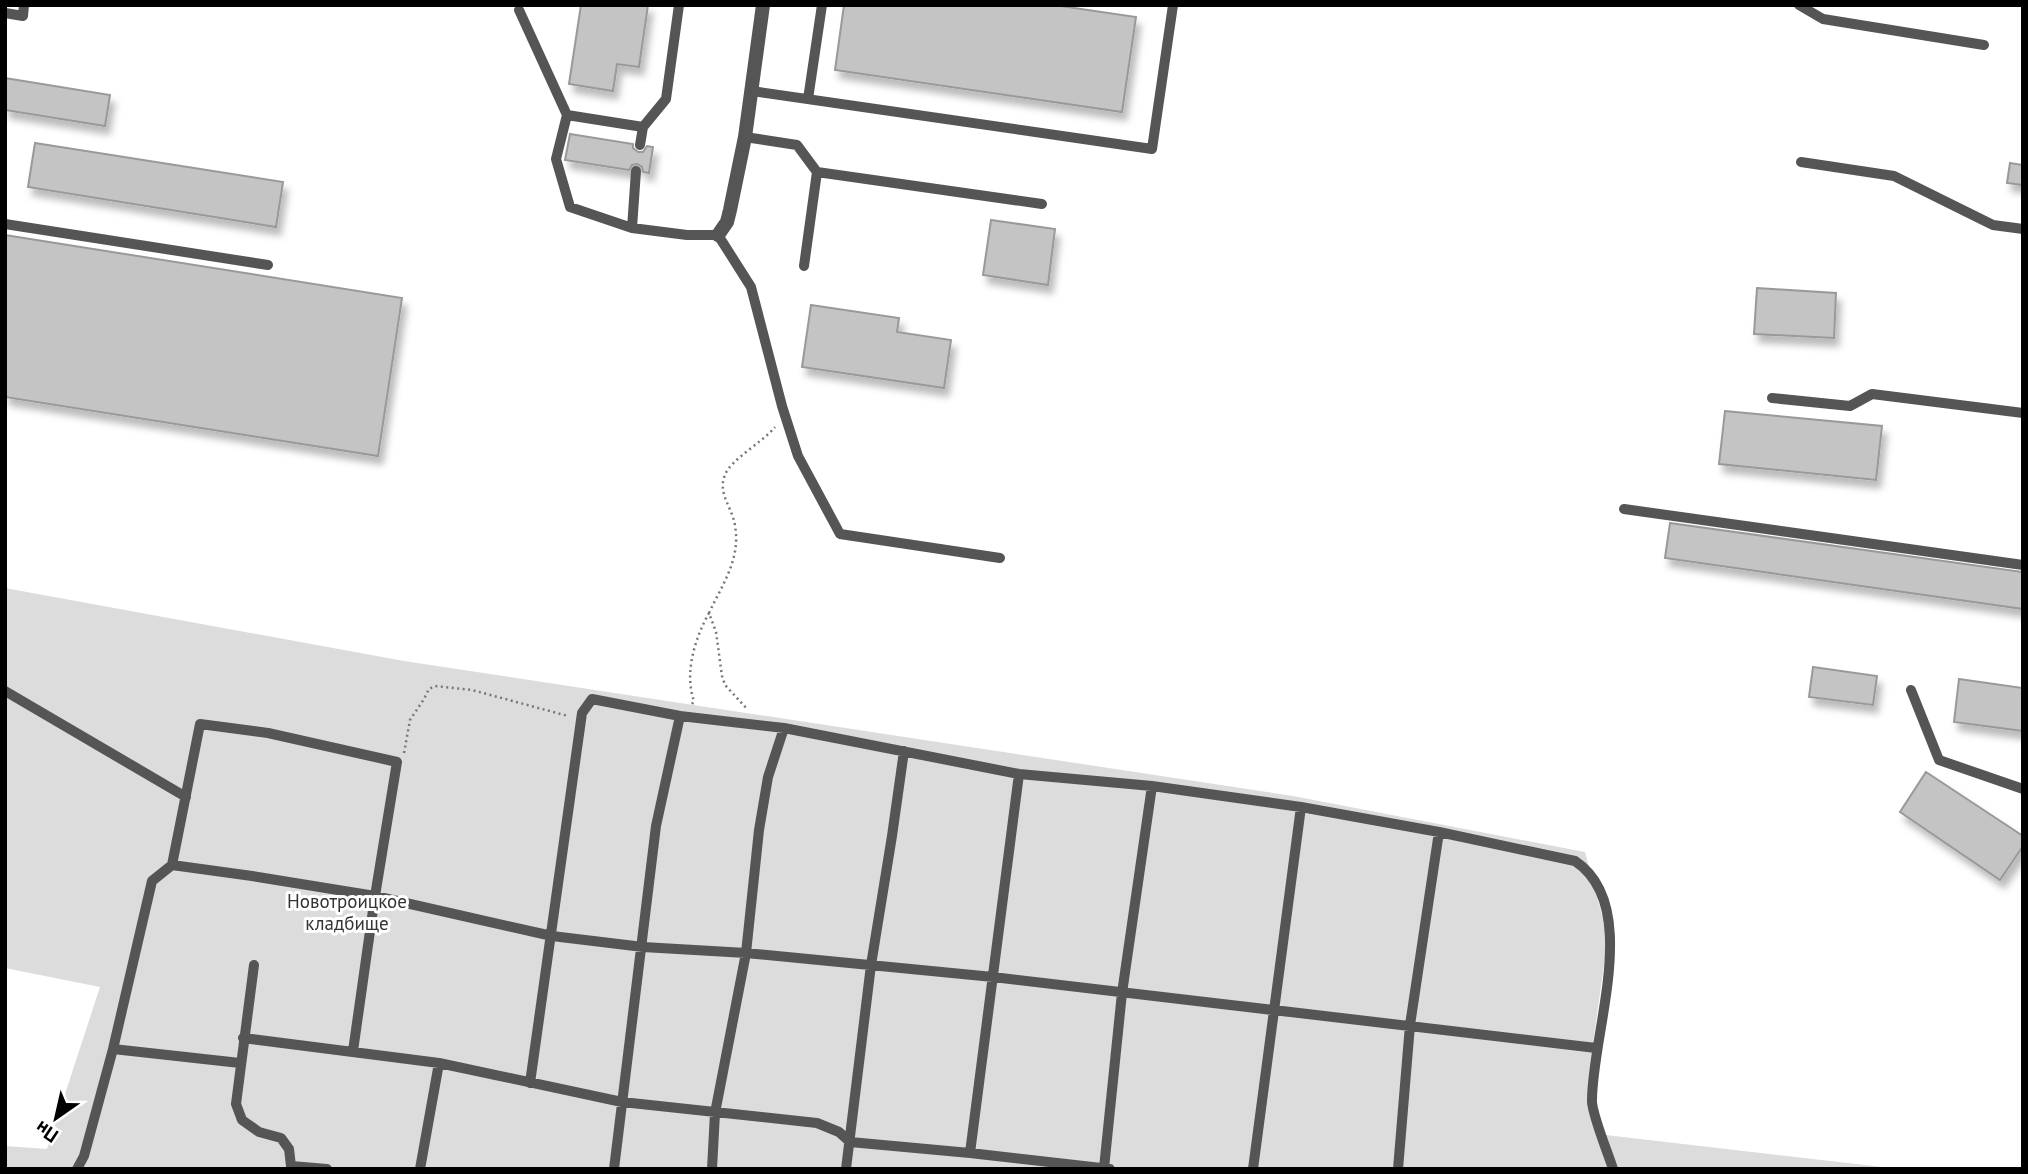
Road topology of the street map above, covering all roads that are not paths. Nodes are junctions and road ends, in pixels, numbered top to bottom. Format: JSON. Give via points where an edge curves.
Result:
{"nodes":[{"id":1,"x":24,"y":5,"type":"edge"},
{"id":2,"x":679,"y":5,"type":"edge"},
{"id":3,"x":764,"y":5,"type":"edge"},
{"id":4,"x":822,"y":5,"type":"edge"},
{"id":5,"x":1173,"y":5,"type":"edge"},
{"id":6,"x":1799,"y":5,"type":"edge"},
{"id":7,"x":519,"y":10,"type":"dead end"},
{"id":8,"x":5,"y":13,"type":"edge"},
{"id":9,"x":1984,"y":45,"type":"dead end"},
{"id":10,"x":752,"y":91,"type":"junction"},
{"id":11,"x":808,"y":99,"type":"junction"},
{"id":12,"x":567,"y":115,"type":"junction"},
{"id":13,"x":643,"y":127,"type":"junction"},
{"id":14,"x":745,"y":137,"type":"junction"},
{"id":15,"x":640,"y":145,"type":"dead end"},
{"id":16,"x":1801,"y":162,"type":"dead end"},
{"id":17,"x":636,"y":172,"type":"dead end"},
{"id":18,"x":817,"y":172,"type":"junction"},
{"id":19,"x":1042,"y":204,"type":"dead end"},
{"id":20,"x":5,"y":224,"type":"edge"},
{"id":21,"x":632,"y":228,"type":"junction"},
{"id":22,"x":2023,"y":229,"type":"edge"},
{"id":23,"x":718,"y":234,"type":"junction"},
{"id":24,"x":268,"y":265,"type":"dead end"},
{"id":25,"x":804,"y":266,"type":"dead end"},
{"id":26,"x":1772,"y":398,"type":"dead end"},
{"id":27,"x":2023,"y":413,"type":"edge"},
{"id":28,"x":1624,"y":509,"type":"dead end"},
{"id":29,"x":1000,"y":558,"type":"dead end"},
{"id":30,"x":2023,"y":565,"type":"edge"},
{"id":31,"x":1911,"y":690,"type":"dead end"},
{"id":32,"x":5,"y":691,"type":"edge"},
{"id":33,"x":680,"y":716,"type":"junction"},
{"id":34,"x":784,"y":728,"type":"junction"},
{"id":35,"x":904,"y":751,"type":"junction"},
{"id":36,"x":1019,"y":774,"type":"junction"},
{"id":37,"x":1152,"y":786,"type":"junction"},
{"id":38,"x":2023,"y":789,"type":"edge"},
{"id":39,"x":186,"y":797,"type":"junction"},
{"id":40,"x":1301,"y":807,"type":"junction"},
{"id":41,"x":1439,"y":832,"type":"junction"},
{"id":42,"x":172,"y":865,"type":"junction"},
{"id":43,"x":375,"y":896,"type":"junction"},
{"id":44,"x":552,"y":936,"type":"junction"},
{"id":45,"x":643,"y":947,"type":"junction"},
{"id":46,"x":746,"y":953,"type":"junction"},
{"id":47,"x":254,"y":965,"type":"dead end"},
{"id":48,"x":871,"y":965,"type":"junction"},
{"id":49,"x":993,"y":977,"type":"junction"},
{"id":50,"x":1122,"y":993,"type":"junction"},
{"id":51,"x":1274,"y":1011,"type":"junction"},
{"id":52,"x":1410,"y":1025,"type":"junction"},
{"id":53,"x":243,"y":1038,"type":"junction"},
{"id":54,"x":1597,"y":1048,"type":"junction"},
{"id":55,"x":113,"y":1049,"type":"junction"},
{"id":56,"x":353,"y":1051,"type":"junction"},
{"id":57,"x":240,"y":1063,"type":"junction"},
{"id":58,"x":439,"y":1063,"type":"junction"},
{"id":59,"x":530,"y":1083,"type":"junction"},
{"id":60,"x":622,"y":1102,"type":"junction"},
{"id":61,"x":715,"y":1113,"type":"junction"},
{"id":62,"x":850,"y":1142,"type":"junction"},
{"id":63,"x":970,"y":1153,"type":"junction"},
{"id":64,"x":291,"y":1167,"type":"edge"},
{"id":65,"x":1104,"y":1168,"type":"edge"},
{"id":66,"x":76,"y":1169,"type":"edge"},
{"id":67,"x":327,"y":1169,"type":"edge"},
{"id":68,"x":420,"y":1169,"type":"edge"},
{"id":69,"x":614,"y":1169,"type":"edge"},
{"id":70,"x":712,"y":1169,"type":"edge"},
{"id":71,"x":846,"y":1169,"type":"edge"},
{"id":72,"x":1110,"y":1169,"type":"edge"},
{"id":73,"x":1253,"y":1169,"type":"edge"},
{"id":74,"x":1398,"y":1169,"type":"edge"},
{"id":75,"x":1614,"y":1169,"type":"edge"}],
"edges":[{"from":1,"to":8,"type":"lane","via":[[23,16]]},
{"from":2,"to":13,"type":"lane","via":[[666,99]]},
{"from":3,"to":10,"type":"street"},
{"from":4,"to":11,"type":"lane"},
{"from":5,"to":11,"type":"lane","via":[[1152,149]]},
{"from":6,"to":9,"type":"lane","via":[[1823,19]]},
{"from":7,"to":12,"type":"lane"},
{"from":10,"to":11,"type":"lane"},
{"from":10,"to":14,"type":"street"},
{"from":12,"to":13,"type":"lane"},
{"from":12,"to":21,"type":"lane","via":[[556,159],[570,207]]},
{"from":13,"to":15,"type":"lane"},
{"from":14,"to":18,"type":"lane","via":[[797,145]]},
{"from":14,"to":23,"type":"street","via":[[727,222]]},
{"from":16,"to":22,"type":"lane","via":[[1894,176],[1993,225]]},
{"from":17,"to":21,"type":"lane"},
{"from":18,"to":19,"type":"lane"},
{"from":18,"to":25,"type":"lane"},
{"from":20,"to":24,"type":"lane"},
{"from":21,"to":23,"type":"lane"},
{"from":23,"to":29,"type":"lane","via":[[751,287],[798,456],[840,534]]},
{"from":26,"to":27,"type":"lane","via":[[1850,406],[1872,394]]},
{"from":28,"to":30,"type":"lane"},
{"from":31,"to":38,"type":"lane","via":[[1938,760]]},
{"from":32,"to":39,"type":"lane"},
{"from":33,"to":34,"type":"lane"},
{"from":33,"to":44,"type":"lane","via":[[592,699],[582,713]]},
{"from":33,"to":45,"type":"lane","via":[[656,826]]},
{"from":34,"to":35,"type":"lane"},
{"from":34,"to":46,"type":"lane","via":[[768,777],[759,830]]},
{"from":35,"to":36,"type":"lane"},
{"from":35,"to":48,"type":"lane"},
{"from":36,"to":37,"type":"lane"},
{"from":36,"to":49,"type":"lane"},
{"from":37,"to":40,"type":"lane"},
{"from":37,"to":50,"type":"lane"},
{"from":39,"to":42,"type":"lane"},
{"from":39,"to":43,"type":"lane","via":[[200,724],[268,733],[397,762]]},
{"from":40,"to":41,"type":"lane"},
{"from":40,"to":51,"type":"lane"},
{"from":41,"to":52,"type":"lane"},
{"from":41,"to":54,"type":"lane","via":[[1575,860],[1599,885],[1611,928],[1608,985]]},
{"from":42,"to":43,"type":"lane"},
{"from":42,"to":55,"type":"lane","via":[[152,881]]},
{"from":43,"to":44,"type":"lane"},
{"from":43,"to":56,"type":"lane"},
{"from":44,"to":45,"type":"lane"},
{"from":44,"to":59,"type":"lane"},
{"from":45,"to":46,"type":"lane"},
{"from":45,"to":60,"type":"lane"},
{"from":46,"to":48,"type":"lane"},
{"from":46,"to":61,"type":"lane"},
{"from":47,"to":53,"type":"lane"},
{"from":48,"to":49,"type":"lane"},
{"from":48,"to":62,"type":"lane"},
{"from":49,"to":50,"type":"lane"},
{"from":49,"to":63,"type":"lane"},
{"from":50,"to":51,"type":"lane"},
{"from":50,"to":65,"type":"lane"},
{"from":51,"to":52,"type":"lane"},
{"from":51,"to":73,"type":"lane"},
{"from":52,"to":54,"type":"lane"},
{"from":52,"to":74,"type":"lane"},
{"from":53,"to":56,"type":"lane"},
{"from":53,"to":57,"type":"lane"},
{"from":54,"to":75,"type":"lane","via":[[1592,1104]]},
{"from":55,"to":57,"type":"lane"},
{"from":55,"to":66,"type":"lane","via":[[84,1156]]},
{"from":56,"to":58,"type":"lane"},
{"from":57,"to":64,"type":"lane","via":[[236,1104],[242,1120],[281,1139],[289,1149]]},
{"from":58,"to":59,"type":"lane"},
{"from":58,"to":68,"type":"lane"},
{"from":59,"to":60,"type":"lane"},
{"from":60,"to":61,"type":"lane"},
{"from":60,"to":69,"type":"lane"},
{"from":61,"to":62,"type":"lane","via":[[817,1123]]},
{"from":61,"to":70,"type":"lane"},
{"from":62,"to":63,"type":"lane"},
{"from":62,"to":71,"type":"lane"},
{"from":63,"to":65,"type":"lane"},
{"from":64,"to":67,"type":"lane"},
{"from":65,"to":72,"type":"lane"}]}
